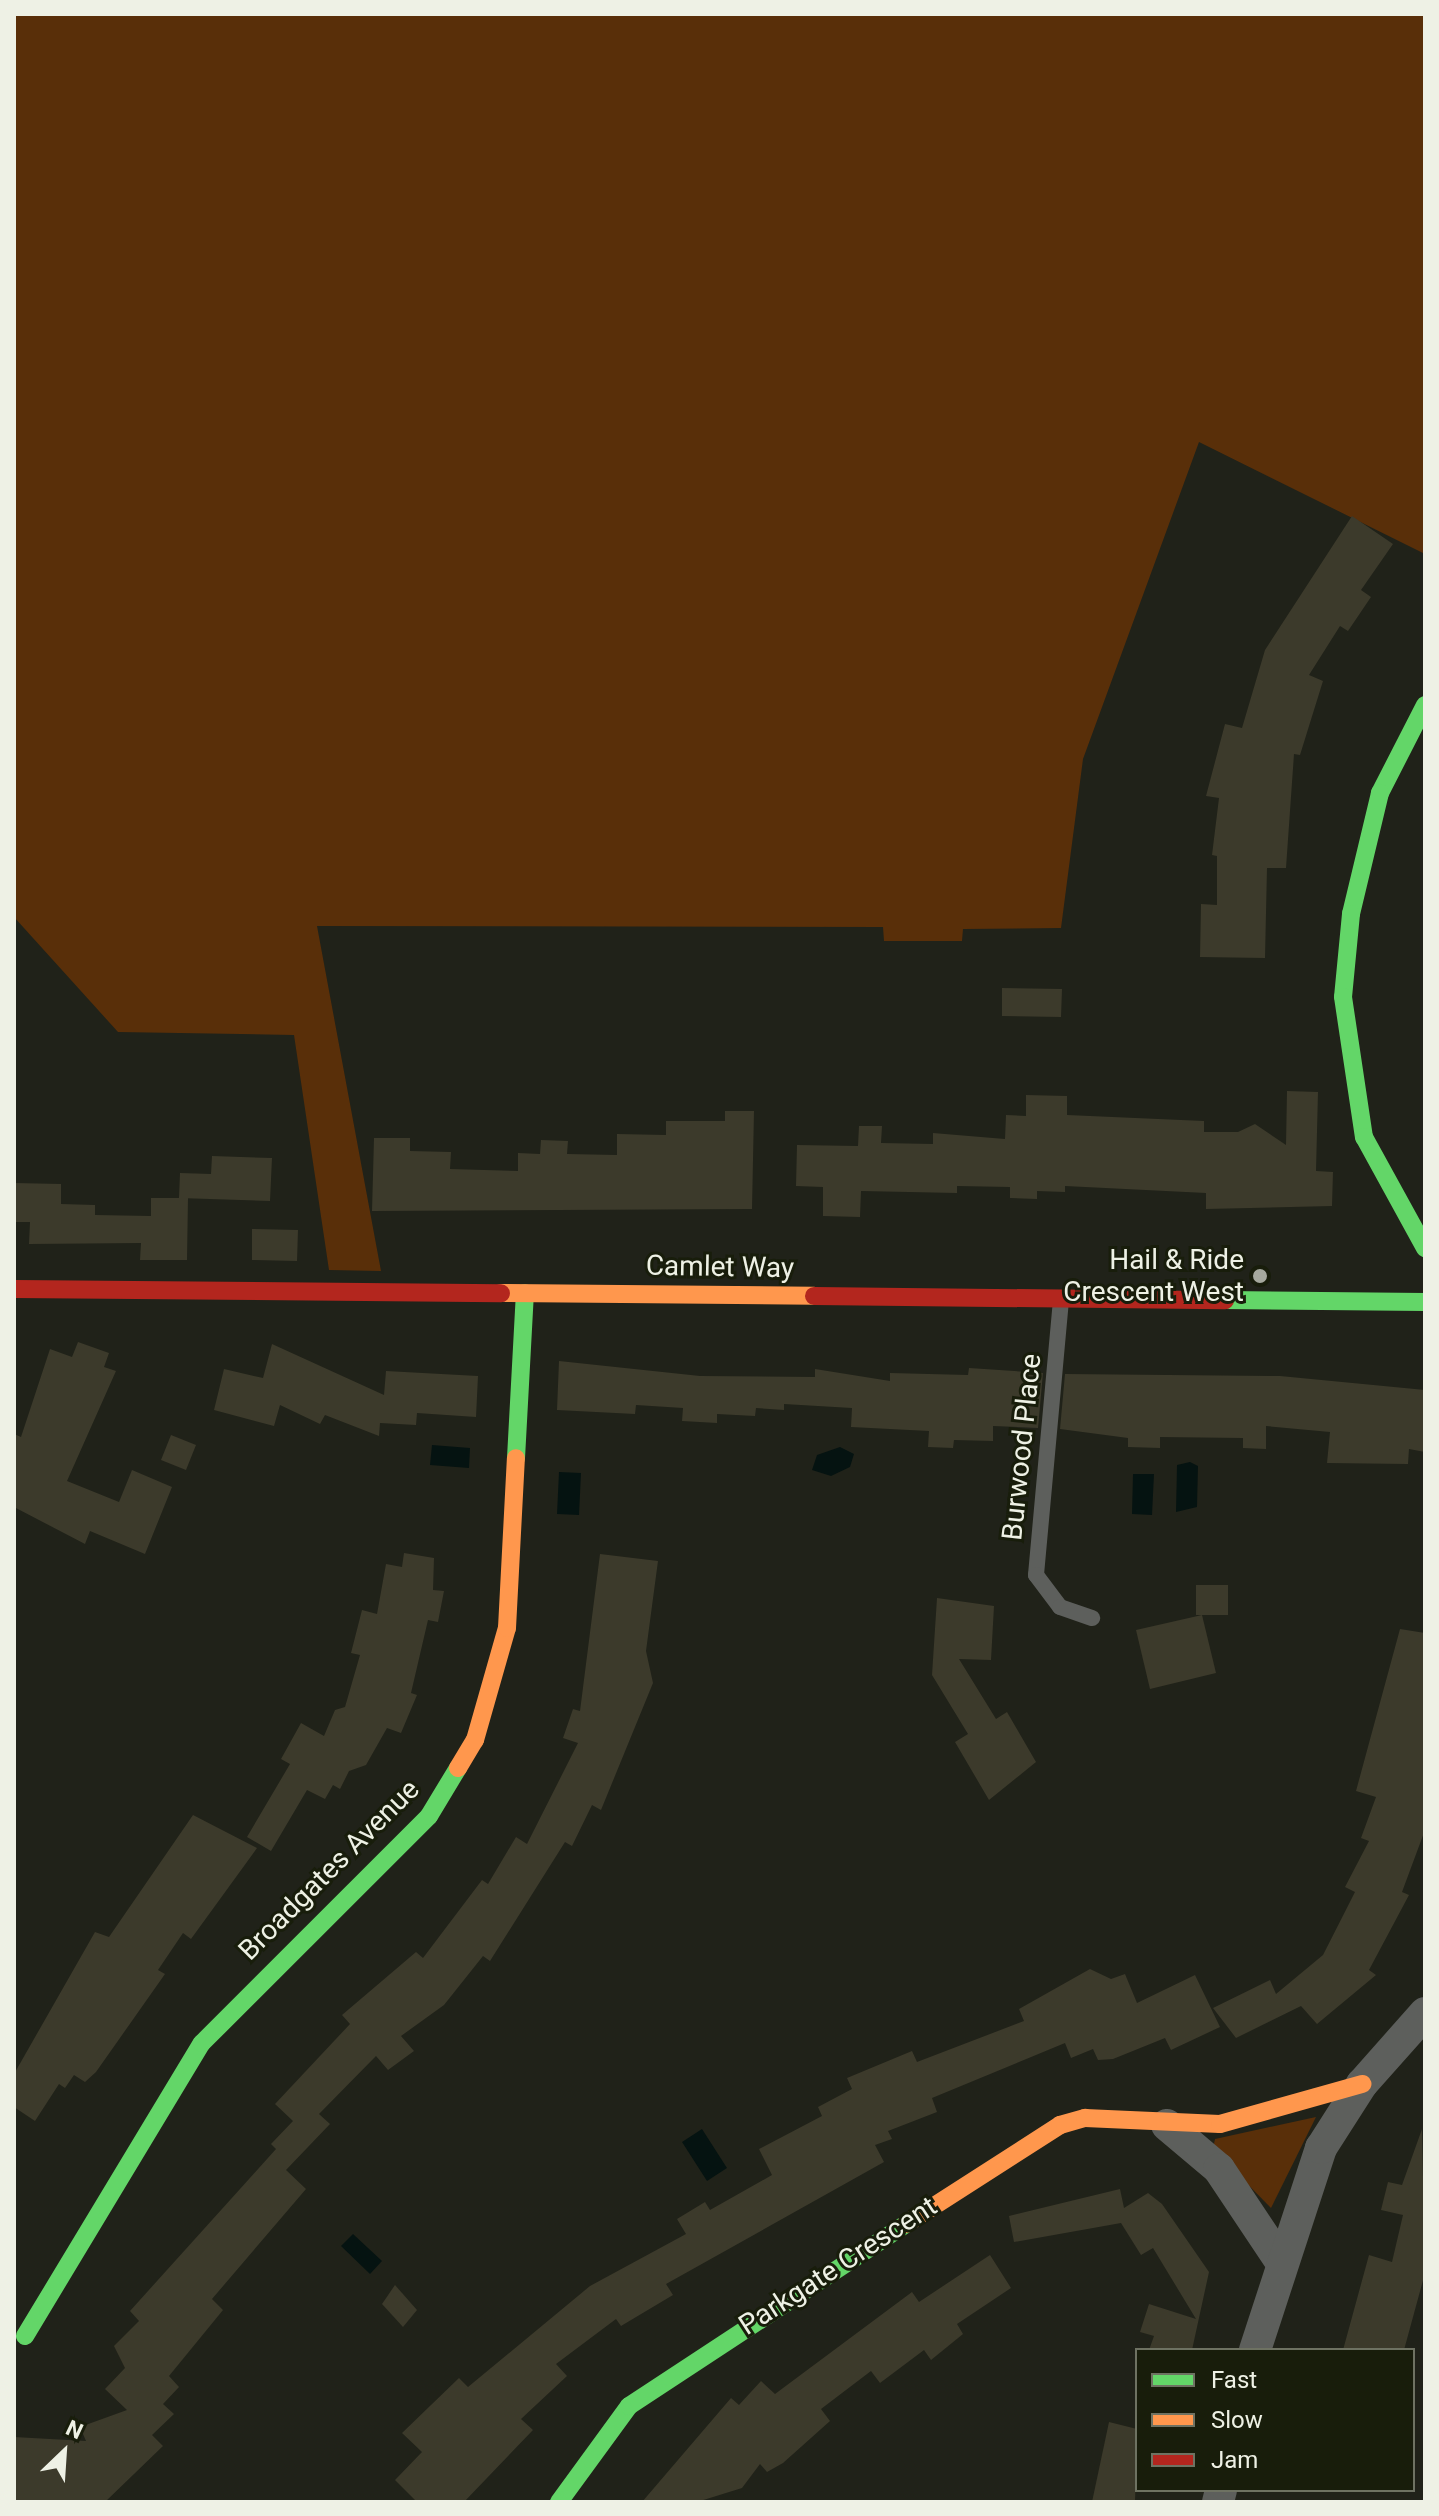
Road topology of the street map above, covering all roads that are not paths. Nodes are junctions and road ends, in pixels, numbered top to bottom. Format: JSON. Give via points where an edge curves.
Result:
{"nodes":[{"id":1,"x":1425,"y":705,"type":"edge"},
{"id":2,"x":1425,"y":1248,"type":"edge"},
{"id":3,"x":14,"y":1289,"type":"edge"},
{"id":4,"x":525,"y":1293,"type":"junction"},
{"id":5,"x":1061,"y":1299,"type":"junction"},
{"id":6,"x":1425,"y":1302,"type":"edge"},
{"id":7,"x":1092,"y":1618,"type":"dead end"},
{"id":8,"x":1425,"y":2013,"type":"edge"},
{"id":9,"x":1362,"y":2084,"type":"junction"},
{"id":10,"x":1167,"y":2125,"type":"junction"},
{"id":11,"x":1279,"y":2259,"type":"junction"},
{"id":12,"x":25,"y":2336,"type":"dead end"},
{"id":13,"x":1256,"y":2348,"type":"edge"},
{"id":14,"x":559,"y":2502,"type":"edge"}],
"edges":[{"from":1,"to":2,"type":"street","via":[[1380,793],[1351,914],[1343,997],[1364,1137]]},
{"from":3,"to":4,"type":"street","name":"Camlet Way"},
{"from":4,"to":5,"type":"street","name":"Camlet Way"},
{"from":4,"to":12,"type":"street","name":"Broadgates Avenue","via":[[507,1628],[475,1740],[429,1816],[202,2043]]},
{"from":5,"to":6,"type":"street","name":"Camlet Way"},
{"from":5,"to":7,"type":"lane","name":"Burwood Place","via":[[1036,1575],[1060,1607]]},
{"from":8,"to":9,"type":"street"},
{"from":9,"to":10,"type":"street","name":"Parkgate Crescent","via":[[1272,2114]]},
{"from":9,"to":11,"type":"street","via":[[1321,2148]]},
{"from":10,"to":11,"type":"street","via":[[1228,2179]]},
{"from":10,"to":14,"type":"street","name":"Parkgate Crescent","via":[[1085,2118],[1021,2147],[666,2377],[629,2406]]},
{"from":11,"to":13,"type":"street"}]}
